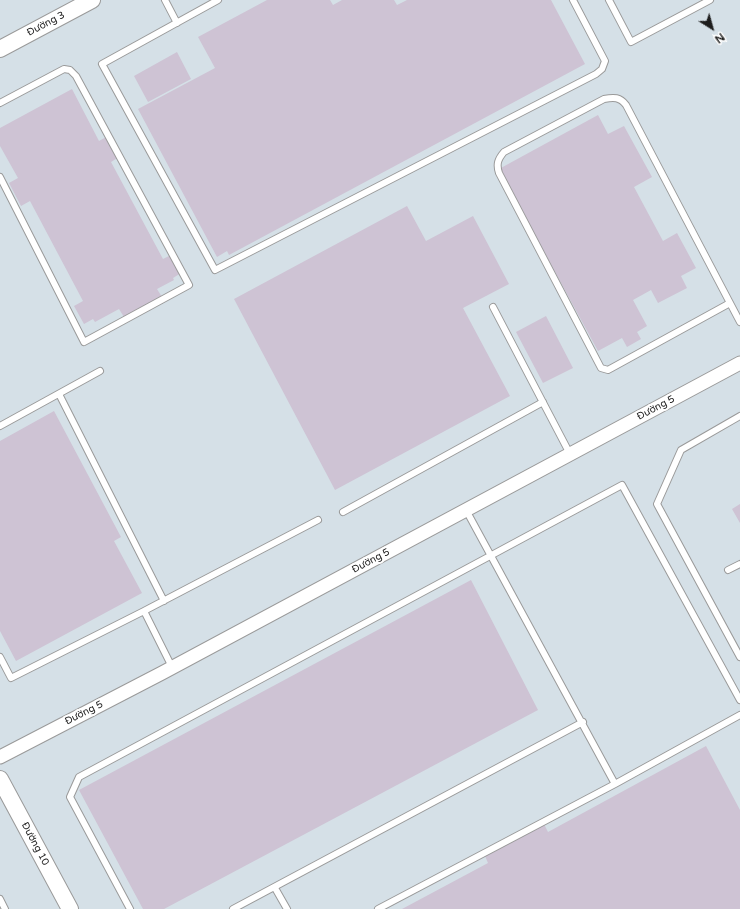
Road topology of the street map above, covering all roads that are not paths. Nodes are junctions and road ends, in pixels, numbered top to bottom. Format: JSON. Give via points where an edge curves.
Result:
{"nodes":[{"id":1,"x":92,"y":0,"type":"edge"},
{"id":2,"x":165,"y":0,"type":"edge"},
{"id":3,"x":218,"y":0,"type":"edge"},
{"id":4,"x":573,"y":0,"type":"edge"},
{"id":5,"x":610,"y":0,"type":"edge"},
{"id":6,"x":710,"y":0,"type":"edge"},
{"id":7,"x":177,"y":23,"type":"junction"},
{"id":8,"x":0,"y":49,"type":"edge"},
{"id":9,"x":0,"y":103,"type":"edge"},
{"id":10,"x":0,"y":177,"type":"edge"},
{"id":11,"x":730,"y":303,"type":"junction"},
{"id":12,"x":493,"y":307,"type":"dead end"},
{"id":13,"x":740,"y":322,"type":"edge"},
{"id":14,"x":740,"y":363,"type":"edge"},
{"id":15,"x":100,"y":371,"type":"dead end"},
{"id":16,"x":59,"y":394,"type":"junction"},
{"id":17,"x":543,"y":402,"type":"junction"},
{"id":18,"x":740,"y":416,"type":"edge"},
{"id":19,"x":0,"y":426,"type":"edge"},
{"id":20,"x":570,"y":454,"type":"junction"},
{"id":21,"x":466,"y":510,"type":"junction"},
{"id":22,"x":343,"y":512,"type":"dead end"},
{"id":23,"x":318,"y":520,"type":"dead end"},
{"id":24,"x":491,"y":556,"type":"junction"},
{"id":25,"x":740,"y":564,"type":"edge"},
{"id":26,"x":728,"y":570,"type":"dead end"},
{"id":27,"x":164,"y":601,"type":"junction"},
{"id":28,"x":144,"y":611,"type":"junction"},
{"id":29,"x":0,"y":657,"type":"edge"},
{"id":30,"x":740,"y":657,"type":"edge"},
{"id":31,"x":172,"y":667,"type":"junction"},
{"id":32,"x":740,"y":700,"type":"edge"},
{"id":33,"x":740,"y":715,"type":"edge"},
{"id":34,"x":583,"y":722,"type":"junction"},
{"id":35,"x":0,"y":757,"type":"edge"},
{"id":36,"x":0,"y":779,"type":"edge"},
{"id":37,"x":615,"y":784,"type":"junction"},
{"id":38,"x":275,"y":888,"type":"junction"},
{"id":39,"x":0,"y":900,"type":"edge"},
{"id":40,"x":5,"y":909,"type":"edge"},
{"id":41,"x":70,"y":909,"type":"edge"},
{"id":42,"x":130,"y":909,"type":"edge"},
{"id":43,"x":233,"y":909,"type":"edge"},
{"id":44,"x":287,"y":909,"type":"edge"},
{"id":45,"x":378,"y":909,"type":"edge"}],
"edges":[{"from":1,"to":8,"type":"street","name":"Đường 3"},
{"from":2,"to":7,"type":"lane"},
{"from":3,"to":7,"type":"lane"},
{"from":4,"to":7,"type":"lane","via":[[605,61],[602,69],[596,74],[215,270],[102,64]]},
{"from":5,"to":6,"type":"lane","via":[[631,42]]},
{"from":9,"to":10,"type":"lane","via":[[64,69],[70,70],[76,76],[189,285],[84,342]]},
{"from":11,"to":11,"type":"lane","via":[[626,105],[618,98],[604,99],[499,157],[499,173],[601,368],[608,370]]},
{"from":11,"to":13,"type":"lane"},
{"from":12,"to":17,"type":"lane"},
{"from":14,"to":20,"type":"street","name":"Đường 5"},
{"from":15,"to":16,"type":"lane"},
{"from":16,"to":19,"type":"lane"},
{"from":16,"to":27,"type":"lane"},
{"from":17,"to":20,"type":"lane"},
{"from":17,"to":22,"type":"lane"},
{"from":18,"to":30,"type":"lane","via":[[681,450],[657,504]]},
{"from":20,"to":21,"type":"street","name":"Đường 5"},
{"from":21,"to":24,"type":"lane"},
{"from":21,"to":31,"type":"street","name":"Đường 5"},
{"from":23,"to":27,"type":"lane"},
{"from":24,"to":32,"type":"lane","via":[[622,485]]},
{"from":24,"to":34,"type":"lane"},
{"from":24,"to":42,"type":"lane","via":[[79,777],[70,797]]},
{"from":25,"to":26,"type":"lane"},
{"from":27,"to":28,"type":"lane"},
{"from":28,"to":29,"type":"lane","via":[[12,678]]},
{"from":28,"to":31,"type":"lane"},
{"from":31,"to":35,"type":"street","name":"Đường 5"},
{"from":33,"to":37,"type":"lane"},
{"from":34,"to":37,"type":"lane"},
{"from":34,"to":38,"type":"lane"},
{"from":36,"to":41,"type":"street","name":"Đường 10"},
{"from":37,"to":45,"type":"lane"},
{"from":38,"to":43,"type":"lane"},
{"from":38,"to":44,"type":"lane"},
{"from":39,"to":40,"type":"lane"}]}
